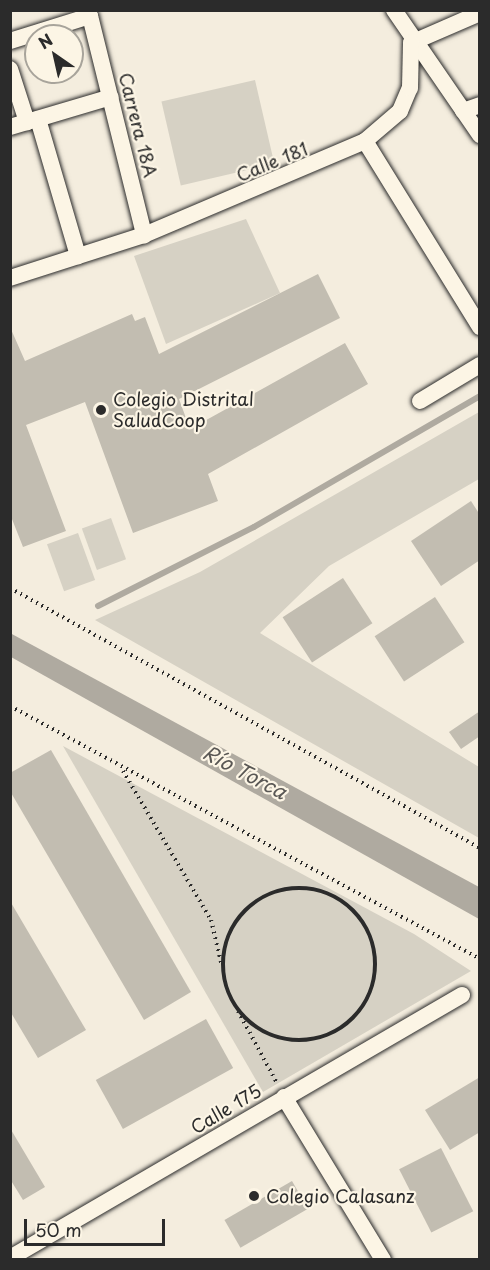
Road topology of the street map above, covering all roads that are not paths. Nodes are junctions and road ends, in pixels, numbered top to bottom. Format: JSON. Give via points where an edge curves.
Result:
{"nodes":[{"id":1,"x":394,"y":10,"type":"edge"},
{"id":2,"x":480,"y":13,"type":"edge"},
{"id":3,"x":10,"y":41,"type":"edge"},
{"id":4,"x":411,"y":43,"type":"junction"},
{"id":5,"x":10,"y":69,"type":"edge"},
{"id":6,"x":111,"y":97,"type":"junction"},
{"id":7,"x":480,"y":105,"type":"edge"},
{"id":8,"x":463,"y":111,"type":"junction"},
{"id":9,"x":33,"y":120,"type":"junction"},
{"id":10,"x":10,"y":127,"type":"edge"},
{"id":11,"x":480,"y":135,"type":"edge"},
{"id":12,"x":364,"y":141,"type":"junction"},
{"id":13,"x":144,"y":235,"type":"junction"},
{"id":14,"x":78,"y":255,"type":"junction"},
{"id":15,"x":10,"y":278,"type":"edge"},
{"id":16,"x":480,"y":327,"type":"edge"},
{"id":17,"x":480,"y":365,"type":"edge"},
{"id":18,"x":420,"y":401,"type":"dead end"},
{"id":19,"x":462,"y":995,"type":"dead end"},
{"id":20,"x":284,"y":1097,"type":"junction"},
{"id":21,"x":10,"y":1258,"type":"edge"},
{"id":22,"x":383,"y":1260,"type":"edge"}],
"edges":[{"from":1,"to":4,"type":"street"},
{"from":2,"to":4,"type":"street"},
{"from":3,"to":6,"type":"street","name":"Carrera 18A","via":[[76,16],[90,16]]},
{"from":4,"to":8,"type":"street"},
{"from":4,"to":12,"type":"street","name":"Calle 181","via":[[410,88],[400,111]]},
{"from":5,"to":9,"type":"street"},
{"from":6,"to":9,"type":"street"},
{"from":6,"to":13,"type":"street","name":"Carrera 18A"},
{"from":7,"to":8,"type":"street"},
{"from":8,"to":11,"type":"street"},
{"from":9,"to":10,"type":"street"},
{"from":9,"to":14,"type":"street"},
{"from":12,"to":13,"type":"street","name":"Calle 181"},
{"from":12,"to":16,"type":"street"},
{"from":13,"to":14,"type":"street","name":"Calle 181"},
{"from":14,"to":15,"type":"street","name":"Calle 181"},
{"from":17,"to":18,"type":"street"},
{"from":19,"to":20,"type":"street","name":"Calle 175"},
{"from":20,"to":21,"type":"street","name":"Calle 175"},
{"from":20,"to":22,"type":"street"}]}
